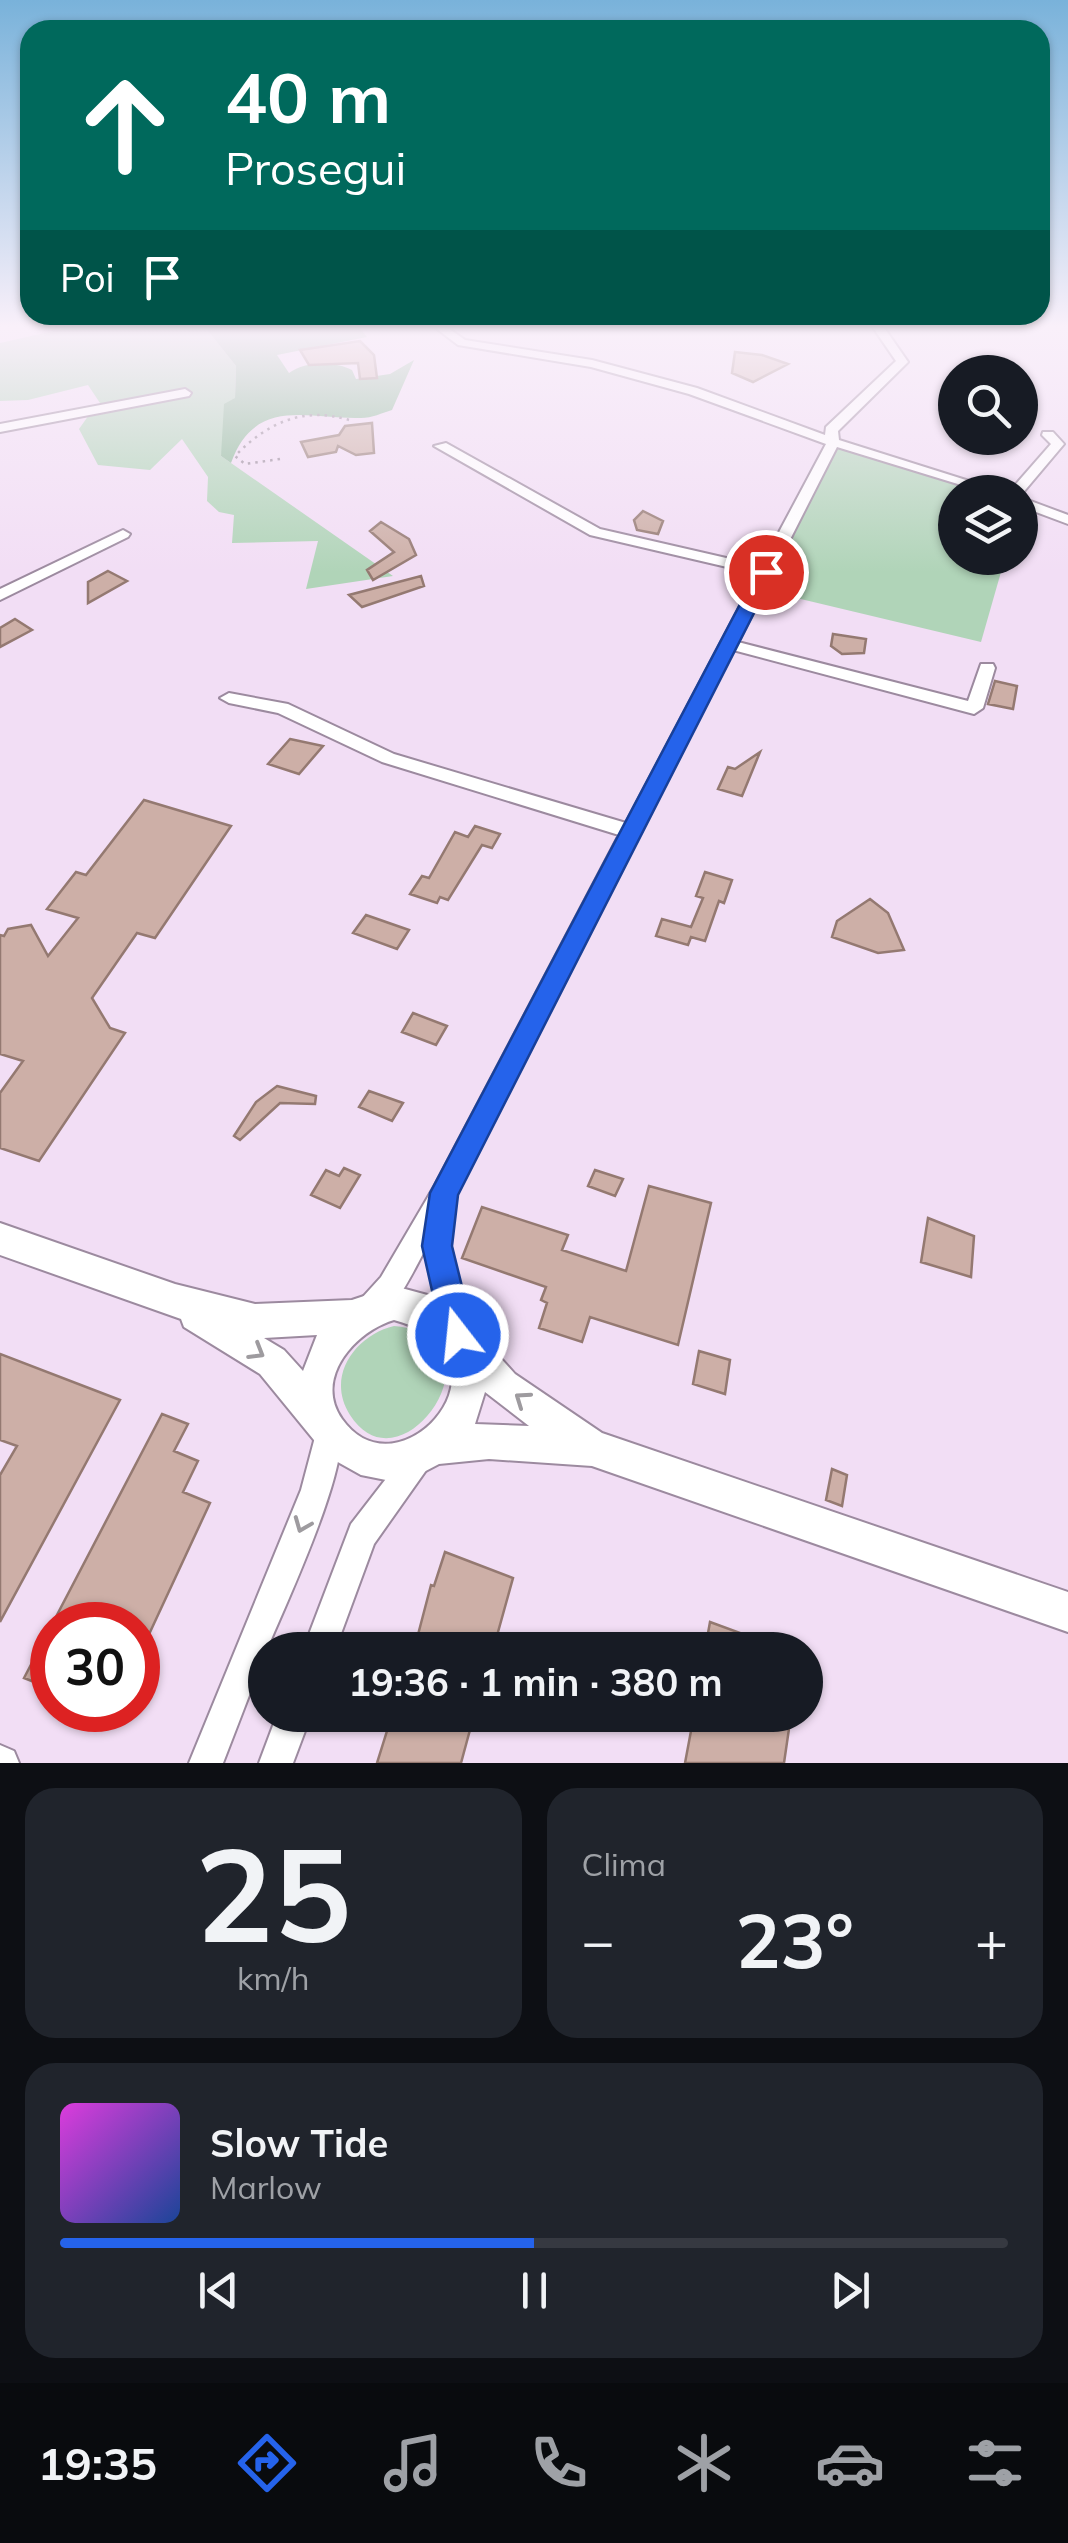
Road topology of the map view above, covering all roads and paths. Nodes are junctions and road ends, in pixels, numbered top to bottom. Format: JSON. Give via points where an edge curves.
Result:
{"nodes":[{"id":1,"x":104,"y":408,"type":"edge"},
{"id":2,"x":735,"y":408,"type":"edge"},
{"id":3,"x":851,"y":408,"type":"edge"},
{"id":4,"x":349,"y":420,"type":"dead end"},
{"id":5,"x":0,"y":428,"type":"edge"},
{"id":6,"x":1048,"y":435,"type":"dead end"},
{"id":7,"x":833,"y":442,"type":"junction"},
{"id":8,"x":442,"y":446,"type":"dead end"},
{"id":9,"x":280,"y":460,"type":"dead end"},
{"id":10,"x":941,"y":475,"type":"edge"},
{"id":11,"x":1031,"y":475,"type":"edge"},
{"id":12,"x":1038,"y":508,"type":"edge"},
{"id":13,"x":1068,"y":520,"type":"edge"},
{"id":14,"x":123,"y":534,"type":"dead end"},
{"id":15,"x":766,"y":572,"type":"junction"},
{"id":16,"x":0,"y":595,"type":"edge"},
{"id":17,"x":728,"y":644,"type":"junction"},
{"id":18,"x":986,"y":668,"type":"dead end"},
{"id":19,"x":229,"y":698,"type":"dead end"},
{"id":20,"x":629,"y":831,"type":"junction"},
{"id":21,"x":444,"y":1193,"type":"junction"},
{"id":22,"x":0,"y":1239,"type":"edge"},
{"id":23,"x":175,"y":1301,"type":"junction"},
{"id":24,"x":362,"y":1313,"type":"junction"},
{"id":25,"x":459,"y":1337,"type":"junction"},
{"id":26,"x":326,"y":1426,"type":"junction"},
{"id":27,"x":592,"y":1448,"type":"junction"},
{"id":28,"x":430,"y":1450,"type":"junction"},
{"id":29,"x":1068,"y":1612,"type":"edge"},
{"id":30,"x":325,"y":1632,"type":"edge"},
{"id":31,"x":288,"y":1732,"type":"edge"},
{"id":32,"x":206,"y":1763,"type":"edge"},
{"id":33,"x":276,"y":1763,"type":"edge"}],
"edges":[{"from":1,"to":5,"type":"street"},
{"from":2,"to":7,"type":"street"},
{"from":3,"to":7,"type":"street","via":[[831,430]]},
{"from":4,"to":9,"type":"path","via":[[291,414],[234,456],[245,464]]},
{"from":6,"to":11,"type":"street","via":[[1058,444]]},
{"from":7,"to":10,"type":"street"},
{"from":7,"to":15,"type":"street"},
{"from":8,"to":15,"type":"street","via":[[595,532]]},
{"from":12,"to":13,"type":"street"},
{"from":14,"to":16,"type":"street"},
{"from":15,"to":17,"type":"street"},
{"from":17,"to":18,"type":"street","via":[[974,708]]},
{"from":17,"to":20,"type":"street"},
{"from":19,"to":20,"type":"street","via":[[282,708],[388,758]]},
{"from":20,"to":21,"type":"street"},
{"from":21,"to":24,"type":"street","via":[[390,1286]]},
{"from":21,"to":25,"type":"street","via":[[437,1246]]},
{"from":22,"to":23,"type":"main road"},
{"from":23,"to":24,"type":"main road","via":[[255,1321]]},
{"from":23,"to":26,"type":"main road","one_way":true,"via":[[272,1362]]},
{"from":24,"to":25,"type":"main road","via":[[394,1304],[419,1306],[441,1316]]},
{"from":24,"to":26,"type":"main road","via":[[326,1352],[318,1375]]},
{"from":27,"to":25,"type":"main road","one_way":true,"via":[[503,1386]]},
{"from":25,"to":28,"type":"main road","via":[[470,1383],[465,1406]]},
{"from":26,"to":28,"type":"main road","via":[[347,1450],[370,1462],[397,1462]]},
{"from":26,"to":32,"type":"street","one_way":true,"via":[[316,1490]]},
{"from":27,"to":28,"type":"main road","via":[[489,1441]]},
{"from":27,"to":29,"type":"main road"},
{"from":28,"to":30,"type":"street","via":[[362,1535]]},
{"from":31,"to":33,"type":"street"}]}
